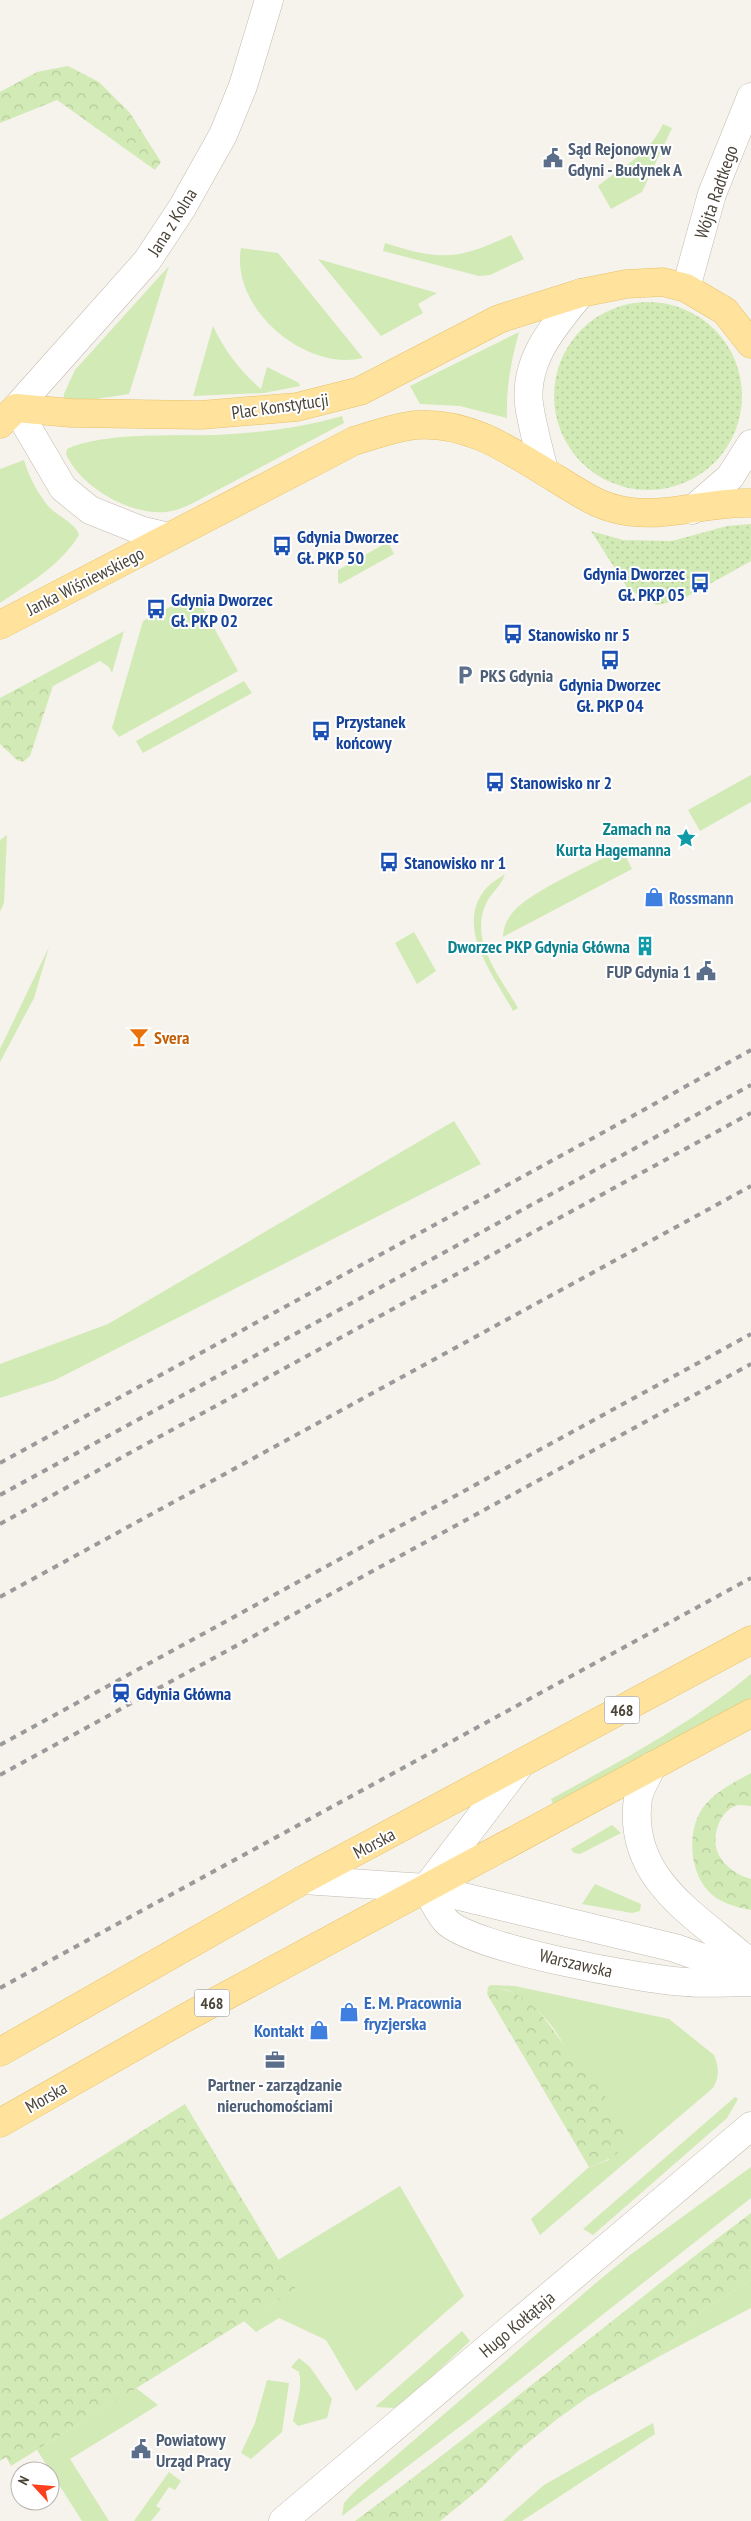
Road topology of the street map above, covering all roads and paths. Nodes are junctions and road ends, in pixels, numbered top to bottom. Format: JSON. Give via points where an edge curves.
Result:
{"nodes":[{"id":1,"x":269,"y":0,"type":"edge"},
{"id":2,"x":751,"y":97,"type":"edge"},
{"id":3,"x":686,"y":288,"type":"junction"},
{"id":4,"x":581,"y":293,"type":"junction"},
{"id":5,"x":751,"y":344,"type":"edge"},
{"id":6,"x":8,"y":416,"type":"edge"},
{"id":7,"x":751,"y":444,"type":"edge"},
{"id":8,"x":544,"y":471,"type":"junction"},
{"id":9,"x":751,"y":503,"type":"edge"},
{"id":10,"x":692,"y":510,"type":"junction"},
{"id":11,"x":170,"y":537,"type":"junction"},
{"id":12,"x":0,"y":625,"type":"edge"},
{"id":13,"x":751,"y":1640,"type":"edge"},
{"id":14,"x":751,"y":1713,"type":"edge"},
{"id":15,"x":518,"y":1766,"type":"junction"},
{"id":16,"x":652,"y":1766,"type":"junction"},
{"id":17,"x":303,"y":1880,"type":"junction"},
{"id":18,"x":426,"y":1888,"type":"junction"},
{"id":19,"x":751,"y":1964,"type":"edge"},
{"id":20,"x":751,"y":1975,"type":"edge"},
{"id":21,"x":751,"y":1982,"type":"edge"},
{"id":22,"x":0,"y":2052,"type":"edge"},
{"id":23,"x":0,"y":2123,"type":"edge"},
{"id":24,"x":751,"y":2126,"type":"edge"},
{"id":25,"x":283,"y":2521,"type":"edge"}],
"edges":[{"from":1,"to":6,"type":"street","name":"Jana z Kolna","via":[[243,86],[223,135],[182,208],[147,261]]},
{"from":2,"to":3,"type":"street","name":"Wójta Radtkego","via":[[712,194]]},
{"from":3,"to":4,"type":"main road","name":"Plac Konstytucji","via":[[663,282],[626,284]]},
{"from":3,"to":5,"type":"main road","name":"Plac Konstytucji","via":[[724,311]]},
{"from":4,"to":6,"type":"main road","name":"Plac Konstytucji","via":[[499,320],[360,391],[297,407],[201,415],[71,413]]},
{"from":4,"to":8,"type":"street","via":[[542,343],[531,372],[529,403]]},
{"from":6,"to":11,"type":"street","via":[[63,488],[90,510],[140,530]]},
{"from":7,"to":10,"type":"street","via":[[730,476]]},
{"from":8,"to":10,"type":"main road","via":[[596,502],[615,509],[642,514]]},
{"from":8,"to":11,"type":"main road","via":[[508,448],[474,433],[447,426],[416,425],[354,440]]},
{"from":9,"to":10,"type":"main road"},
{"from":11,"to":12,"type":"main road","name":"Janka Wiśniewskiego"},
{"from":13,"to":15,"type":"main road","name":"Morska","number":"468"},
{"from":14,"to":16,"type":"main road","name":"Morska","number":"468"},
{"from":15,"to":17,"type":"main road","name":"Morska","number":"468"},
{"from":15,"to":18,"type":"street"},
{"from":16,"to":18,"type":"main road","name":"Morska","number":"468"},
{"from":16,"to":19,"type":"street","via":[[638,1796],[637,1834],[649,1862],[670,1896]]},
{"from":17,"to":18,"type":"street"},
{"from":17,"to":22,"type":"main road","name":"Morska","number":"468"},
{"from":18,"to":20,"type":"street","via":[[676,1948]]},
{"from":18,"to":21,"type":"street","name":"Warszawska","via":[[446,1921],[463,1934],[489,1943],[626,1975],[686,1982]]},
{"from":18,"to":23,"type":"main road","name":"Morska","number":"468","via":[[183,2019]]},
{"from":24,"to":25,"type":"street","name":"Hugo Kołłątaja"}]}
